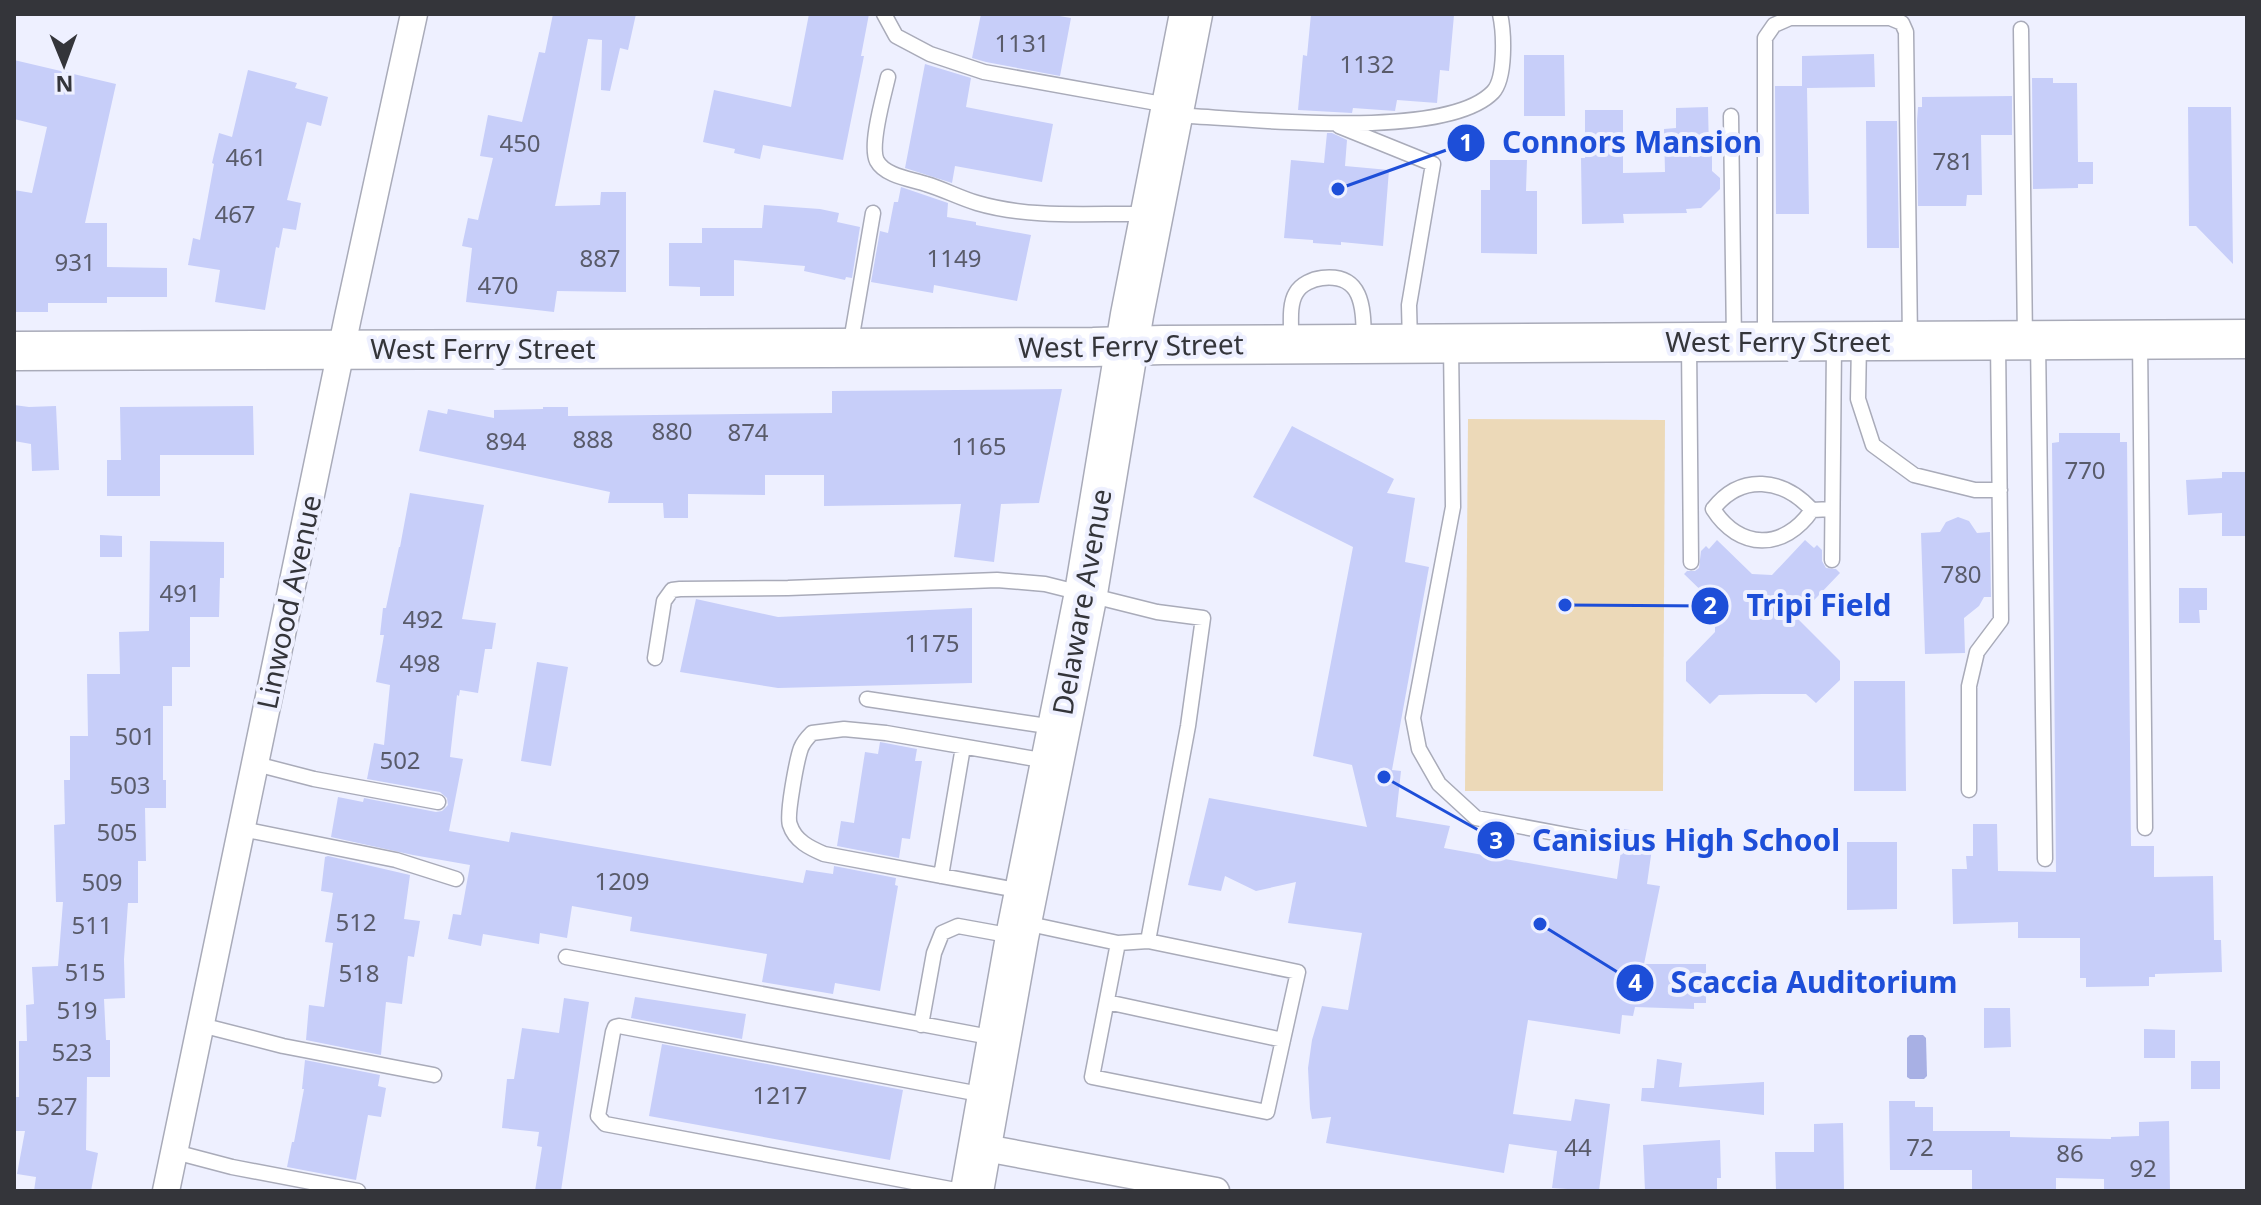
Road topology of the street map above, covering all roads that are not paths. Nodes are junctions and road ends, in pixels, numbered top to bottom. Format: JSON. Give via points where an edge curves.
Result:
{"nodes":[{"id":1,"x":414,"y":14,"type":"edge"},
{"id":2,"x":884,"y":14,"type":"edge"},
{"id":3,"x":1500,"y":14,"type":"edge"},
{"id":4,"x":1186,"y":17,"type":"edge"},
{"id":5,"x":2021,"y":29,"type":"dead end"},
{"id":6,"x":888,"y":77,"type":"dead end"},
{"id":7,"x":1172,"y":110,"type":"junction"},
{"id":8,"x":1731,"y":116,"type":"dead end"},
{"id":9,"x":1333,"y":124,"type":"junction"},
{"id":10,"x":873,"y":213,"type":"dead end"},
{"id":11,"x":1152,"y":214,"type":"junction"},
{"id":12,"x":2247,"y":339,"type":"edge"},
{"id":13,"x":2140,"y":340,"type":"junction"},
{"id":14,"x":1910,"y":341,"type":"junction"},
{"id":15,"x":2020,"y":341,"type":"junction"},
{"id":16,"x":1847,"y":342,"type":"junction"},
{"id":17,"x":1689,"y":343,"type":"junction"},
{"id":18,"x":1750,"y":343,"type":"junction"},
{"id":19,"x":1410,"y":344,"type":"junction"},
{"id":20,"x":1451,"y":344,"type":"junction"},
{"id":21,"x":1291,"y":345,"type":"junction"},
{"id":22,"x":1364,"y":345,"type":"junction"},
{"id":23,"x":1126,"y":346,"type":"junction"},
{"id":24,"x":850,"y":348,"type":"junction"},
{"id":25,"x":342,"y":350,"type":"junction"},
{"id":26,"x":14,"y":351,"type":"edge"},
{"id":27,"x":2000,"y":490,"type":"junction"},
{"id":28,"x":1691,"y":509,"type":"junction"},
{"id":29,"x":1713,"y":509,"type":"junction"},
{"id":30,"x":1832,"y":509,"type":"junction"},
{"id":31,"x":1812,"y":510,"type":"junction"},
{"id":32,"x":1832,"y":560,"type":"dead end"},
{"id":33,"x":1691,"y":562,"type":"dead end"},
{"id":34,"x":1086,"y":593,"type":"junction"},
{"id":35,"x":655,"y":658,"type":"dead end"},
{"id":36,"x":867,"y":699,"type":"dead end"},
{"id":37,"x":1055,"y":745,"type":"junction"},
{"id":38,"x":963,"y":747,"type":"junction"},
{"id":39,"x":256,"y":764,"type":"junction"},
{"id":40,"x":1969,"y":790,"type":"dead end"},
{"id":41,"x":438,"y":802,"type":"dead end"},
{"id":42,"x":2145,"y":828,"type":"dead end"},
{"id":43,"x":242,"y":829,"type":"junction"},
{"id":44,"x":1609,"y":843,"type":"dead end"},
{"id":45,"x":2045,"y":859,"type":"dead end"},
{"id":46,"x":941,"y":876,"type":"junction"},
{"id":47,"x":456,"y":879,"type":"dead end"},
{"id":48,"x":1021,"y":917,"type":"junction"},
{"id":49,"x":1148,"y":941,"type":"junction"},
{"id":50,"x":1118,"y":943,"type":"junction"},
{"id":51,"x":566,"y":957,"type":"dead end"},
{"id":52,"x":1107,"y":1002,"type":"junction"},
{"id":53,"x":201,"y":1025,"type":"junction"},
{"id":54,"x":921,"y":1025,"type":"junction"},
{"id":55,"x":999,"y":1039,"type":"junction"},
{"id":56,"x":1283,"y":1040,"type":"junction"},
{"id":57,"x":434,"y":1075,"type":"dead end"},
{"id":58,"x":989,"y":1096,"type":"junction"},
{"id":59,"x":980,"y":1147,"type":"junction"},
{"id":60,"x":175,"y":1152,"type":"junction"},
{"id":61,"x":166,"y":1191,"type":"edge"},
{"id":62,"x":358,"y":1191,"type":"edge"},
{"id":63,"x":961,"y":1191,"type":"edge"},
{"id":64,"x":972,"y":1191,"type":"edge"},
{"id":65,"x":1216,"y":1191,"type":"edge"}],
"edges":[{"from":1,"to":25,"type":"street","name":"Linwood Avenue"},
{"from":2,"to":7,"type":"lane","via":[[896,36],[930,54],[984,72]]},
{"from":3,"to":9,"type":"lane","via":[[1503,58],[1496,89],[1478,105],[1433,119]]},
{"from":4,"to":7,"type":"main road","name":"Delaware Avenue"},
{"from":5,"to":15,"type":"lane"},
{"from":6,"to":11,"type":"lane","via":[[874,149],[877,162],[891,173],[1011,210]]},
{"from":7,"to":9,"type":"lane"},
{"from":7,"to":11,"type":"main road","name":"Delaware Avenue"},
{"from":8,"to":18,"type":"lane"},
{"from":9,"to":19,"type":"lane","via":[[1433,164],[1409,305]]},
{"from":10,"to":24,"type":"lane"},
{"from":11,"to":23,"type":"main road","name":"Delaware Avenue"},
{"from":12,"to":13,"type":"street","name":"West Ferry Street"},
{"from":13,"to":15,"type":"street","name":"West Ferry Street"},
{"from":13,"to":42,"type":"lane"},
{"from":14,"to":15,"type":"street","name":"West Ferry Street"},
{"from":14,"to":16,"type":"street","name":"West Ferry Street"},
{"from":14,"to":18,"type":"lane","via":[[1906,32],[1902,23],[1890,18],[1790,18],[1774,25],[1765,38]]},
{"from":15,"to":27,"type":"lane"},
{"from":15,"to":45,"type":"lane"},
{"from":16,"to":18,"type":"street","name":"West Ferry Street"},
{"from":16,"to":27,"type":"lane","via":[[1873,445],[1914,475],[1975,490]]},
{"from":16,"to":30,"type":"lane"},
{"from":17,"to":18,"type":"street","name":"West Ferry Street"},
{"from":17,"to":20,"type":"street","name":"West Ferry Street"},
{"from":17,"to":28,"type":"lane"},
{"from":19,"to":20,"type":"street","name":"West Ferry Street"},
{"from":19,"to":22,"type":"street","name":"West Ferry Street"},
{"from":20,"to":44,"type":"lane","via":[[1453,507],[1413,718],[1419,749],[1439,784],[1476,818]]},
{"from":21,"to":22,"type":"street","name":"West Ferry Street"},
{"from":21,"to":22,"type":"lane","via":[[1296,292],[1322,278],[1354,286],[1363,306]]},
{"from":21,"to":23,"type":"street","name":"West Ferry Street"},
{"from":23,"to":24,"type":"street","name":"West Ferry Street"},
{"from":23,"to":34,"type":"main road","name":"Delaware Avenue"},
{"from":24,"to":25,"type":"street","name":"West Ferry Street"},
{"from":25,"to":26,"type":"street","name":"West Ferry Street"},
{"from":25,"to":39,"type":"street","name":"Linwood Avenue"},
{"from":27,"to":40,"type":"lane","via":[[2001,620],[1977,652],[1969,686]]},
{"from":28,"to":29,"type":"lane"},
{"from":28,"to":33,"type":"lane"},
{"from":29,"to":31,"type":"lane","via":[[1722,497],[1761,483],[1789,490]]},
{"from":29,"to":31,"type":"lane","via":[[1732,531],[1761,540],[1785,535]]},
{"from":30,"to":31,"type":"lane"},
{"from":30,"to":32,"type":"lane"},
{"from":34,"to":35,"type":"lane","via":[[997,580],[672,590],[664,601]]},
{"from":34,"to":37,"type":"main road","name":"Delaware Avenue"},
{"from":34,"to":49,"type":"lane","via":[[1203,618]]},
{"from":36,"to":37,"type":"lane"},
{"from":37,"to":38,"type":"lane"},
{"from":37,"to":48,"type":"main road","name":"Delaware Avenue"},
{"from":38,"to":46,"type":"lane"},
{"from":38,"to":46,"type":"lane","via":[[844,729],[812,733],[801,746],[790,805],[789,823],[810,848]]},
{"from":39,"to":41,"type":"lane"},
{"from":39,"to":43,"type":"street","name":"Linwood Avenue"},
{"from":43,"to":47,"type":"lane","via":[[396,860]]},
{"from":43,"to":53,"type":"street","name":"Linwood Avenue"},
{"from":46,"to":48,"type":"lane"},
{"from":48,"to":50,"type":"lane"},
{"from":48,"to":54,"type":"lane","via":[[942,933]]},
{"from":48,"to":55,"type":"main road","name":"Delaware Avenue"},
{"from":49,"to":50,"type":"lane"},
{"from":49,"to":56,"type":"lane","via":[[1298,972]]},
{"from":50,"to":52,"type":"lane"},
{"from":51,"to":54,"type":"lane"},
{"from":52,"to":56,"type":"lane"},
{"from":52,"to":56,"type":"lane","via":[[1092,1077],[1267,1112]]},
{"from":53,"to":57,"type":"lane"},
{"from":53,"to":60,"type":"street","name":"Linwood Avenue"},
{"from":54,"to":55,"type":"lane"},
{"from":55,"to":58,"type":"main road","name":"Delaware Avenue"},
{"from":58,"to":59,"type":"main road","name":"Delaware Avenue"},
{"from":58,"to":63,"type":"lane","via":[[619,1026],[613,1032],[598,1116],[605,1124]]},
{"from":59,"to":64,"type":"main road","name":"Delaware Avenue"},
{"from":59,"to":65,"type":"street"},
{"from":60,"to":61,"type":"street","name":"Linwood Avenue"},
{"from":60,"to":62,"type":"lane"}]}
